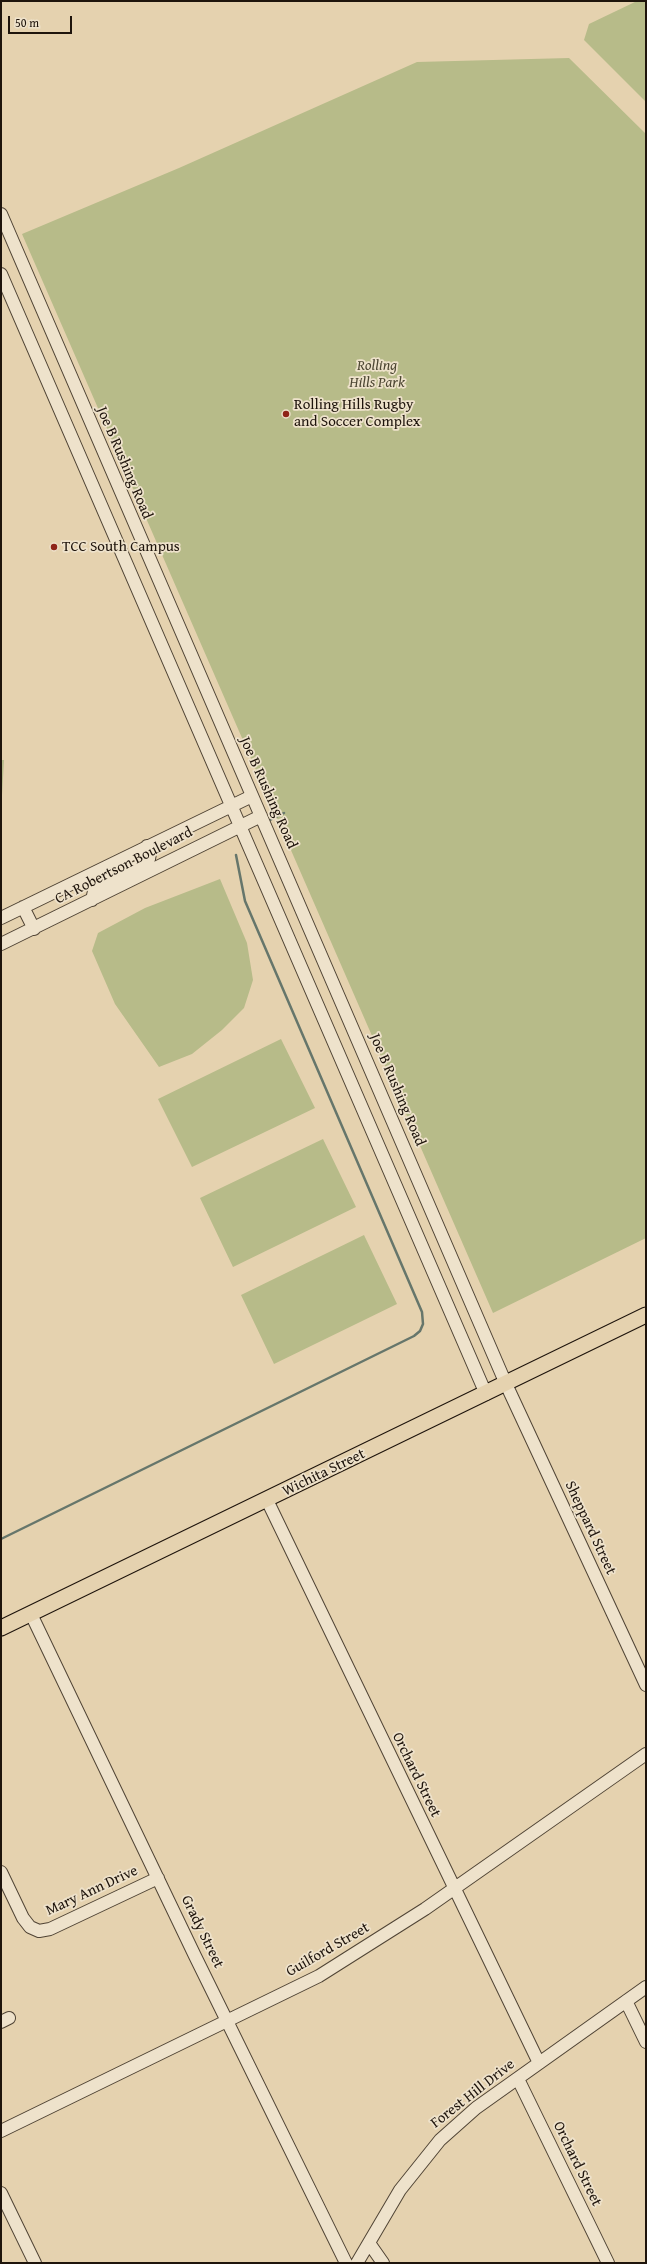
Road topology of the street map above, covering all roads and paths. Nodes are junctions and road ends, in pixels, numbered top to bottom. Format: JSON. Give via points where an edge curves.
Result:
{"nodes":[{"id":1,"x":1,"y":214,"type":"edge"},
{"id":2,"x":1,"y":274,"type":"edge"},
{"id":3,"x":75,"y":388,"type":"junction"},
{"id":4,"x":54,"y":397,"type":"junction"},
{"id":5,"x":143,"y":546,"type":"junction"},
{"id":6,"x":122,"y":554,"type":"junction"},
{"id":7,"x":252,"y":796,"type":"junction"},
{"id":8,"x":231,"y":806,"type":"junction"},
{"id":9,"x":261,"y":816,"type":"junction"},
{"id":10,"x":239,"y":826,"type":"junction"},
{"id":11,"x":147,"y":846,"type":"junction"},
{"id":12,"x":92,"y":900,"type":"junction"},
{"id":13,"x":23,"y":908,"type":"junction"},
{"id":14,"x":1,"y":918,"type":"edge"},
{"id":15,"x":34,"y":929,"type":"junction"},
{"id":16,"x":1,"y":944,"type":"edge"},
{"id":17,"x":646,"y":1315,"type":"edge"},
{"id":18,"x":506,"y":1384,"type":"junction"},
{"id":19,"x":486,"y":1394,"type":"junction"},
{"id":20,"x":267,"y":1500,"type":"junction"},
{"id":21,"x":32,"y":1614,"type":"junction"},
{"id":22,"x":1,"y":1628,"type":"edge"},
{"id":23,"x":646,"y":1685,"type":"edge"},
{"id":24,"x":646,"y":1754,"type":"edge"},
{"id":25,"x":1,"y":1872,"type":"edge"},
{"id":26,"x":158,"y":1878,"type":"junction"},
{"id":27,"x":453,"y":1888,"type":"junction"},
{"id":28,"x":646,"y":1988,"type":"edge"},
{"id":29,"x":626,"y":2001,"type":"junction"},
{"id":30,"x":228,"y":2020,"type":"junction"},
{"id":31,"x":646,"y":2042,"type":"edge"},
{"id":32,"x":539,"y":2063,"type":"junction"},
{"id":33,"x":518,"y":2079,"type":"junction"},
{"id":34,"x":1,"y":2131,"type":"edge"},
{"id":35,"x":1,"y":2193,"type":"edge"},
{"id":36,"x":369,"y":2243,"type":"junction"},
{"id":37,"x":35,"y":2263,"type":"edge"},
{"id":38,"x":346,"y":2263,"type":"edge"},
{"id":39,"x":357,"y":2263,"type":"edge"},
{"id":40,"x":383,"y":2263,"type":"edge"},
{"id":41,"x":608,"y":2263,"type":"edge"}],
"edges":[{"from":1,"to":3,"type":"street","name":"Joe B Rushing Road"},
{"from":2,"to":4,"type":"street"},
{"from":3,"to":4,"type":"street"},
{"from":3,"to":5,"type":"street","name":"Joe B Rushing Road"},
{"from":4,"to":6,"type":"street"},
{"from":5,"to":6,"type":"street"},
{"from":5,"to":7,"type":"street","name":"Joe B Rushing Road"},
{"from":6,"to":8,"type":"street"},
{"from":7,"to":8,"type":"street","name":"CA Robertson Boulevard"},
{"from":7,"to":9,"type":"street","name":"Joe B Rushing Road"},
{"from":8,"to":10,"type":"street"},
{"from":8,"to":11,"type":"street","name":"CA Robertson Boulevard"},
{"from":9,"to":10,"type":"street","name":"CA Robertson Boulevard"},
{"from":9,"to":18,"type":"street","name":"Joe B Rushing Road"},
{"from":10,"to":12,"type":"street","name":"CA Robertson Boulevard"},
{"from":10,"to":19,"type":"street"},
{"from":11,"to":12,"type":"street","via":[[149,859],[101,883],[94,891]]},
{"from":11,"to":13,"type":"street","name":"CA Robertson Boulevard"},
{"from":12,"to":15,"type":"street","name":"CA Robertson Boulevard"},
{"from":13,"to":14,"type":"street","name":"CA Robertson Boulevard"},
{"from":13,"to":15,"type":"street"},
{"from":15,"to":16,"type":"street","name":"CA Robertson Boulevard"},
{"from":17,"to":18,"type":"main road","name":"Wichita Street"},
{"from":18,"to":19,"type":"main road","name":"Wichita Street"},
{"from":18,"to":23,"type":"street","name":"Sheppard Street"},
{"from":19,"to":20,"type":"main road","name":"Wichita Street"},
{"from":20,"to":21,"type":"main road","name":"Wichita Street"},
{"from":20,"to":27,"type":"street","name":"Orchard Street"},
{"from":21,"to":22,"type":"main road","name":"Wichita Street"},
{"from":21,"to":26,"type":"street","name":"Grady Street"},
{"from":24,"to":27,"type":"street","name":"Guilford Street"},
{"from":25,"to":26,"type":"street","name":"Mary Ann Drive","via":[[23,1918],[30,1927],[40,1932]]},
{"from":26,"to":30,"type":"street","name":"Grady Street"},
{"from":27,"to":30,"type":"street","name":"Guilford Street","via":[[372,1944],[319,1976]]},
{"from":27,"to":32,"type":"street","name":"Orchard Street"},
{"from":28,"to":29,"type":"street","name":"Forest Hill Drive"},
{"from":29,"to":31,"type":"street"},
{"from":29,"to":32,"type":"street","name":"Forest Hill Drive"},
{"from":30,"to":34,"type":"street","name":"Guilford Street"},
{"from":30,"to":38,"type":"street","name":"Grady Street"},
{"from":32,"to":33,"type":"street","name":"Forest Hill Drive"},
{"from":33,"to":36,"type":"street","name":"Forest Hill Drive","via":[[462,2120],[435,2145],[400,2190]]},
{"from":33,"to":41,"type":"street","name":"Orchard Street"},
{"from":35,"to":37,"type":"street"},
{"from":36,"to":39,"type":"street","name":"Forest Hill Drive"},
{"from":36,"to":40,"type":"street"}]}
